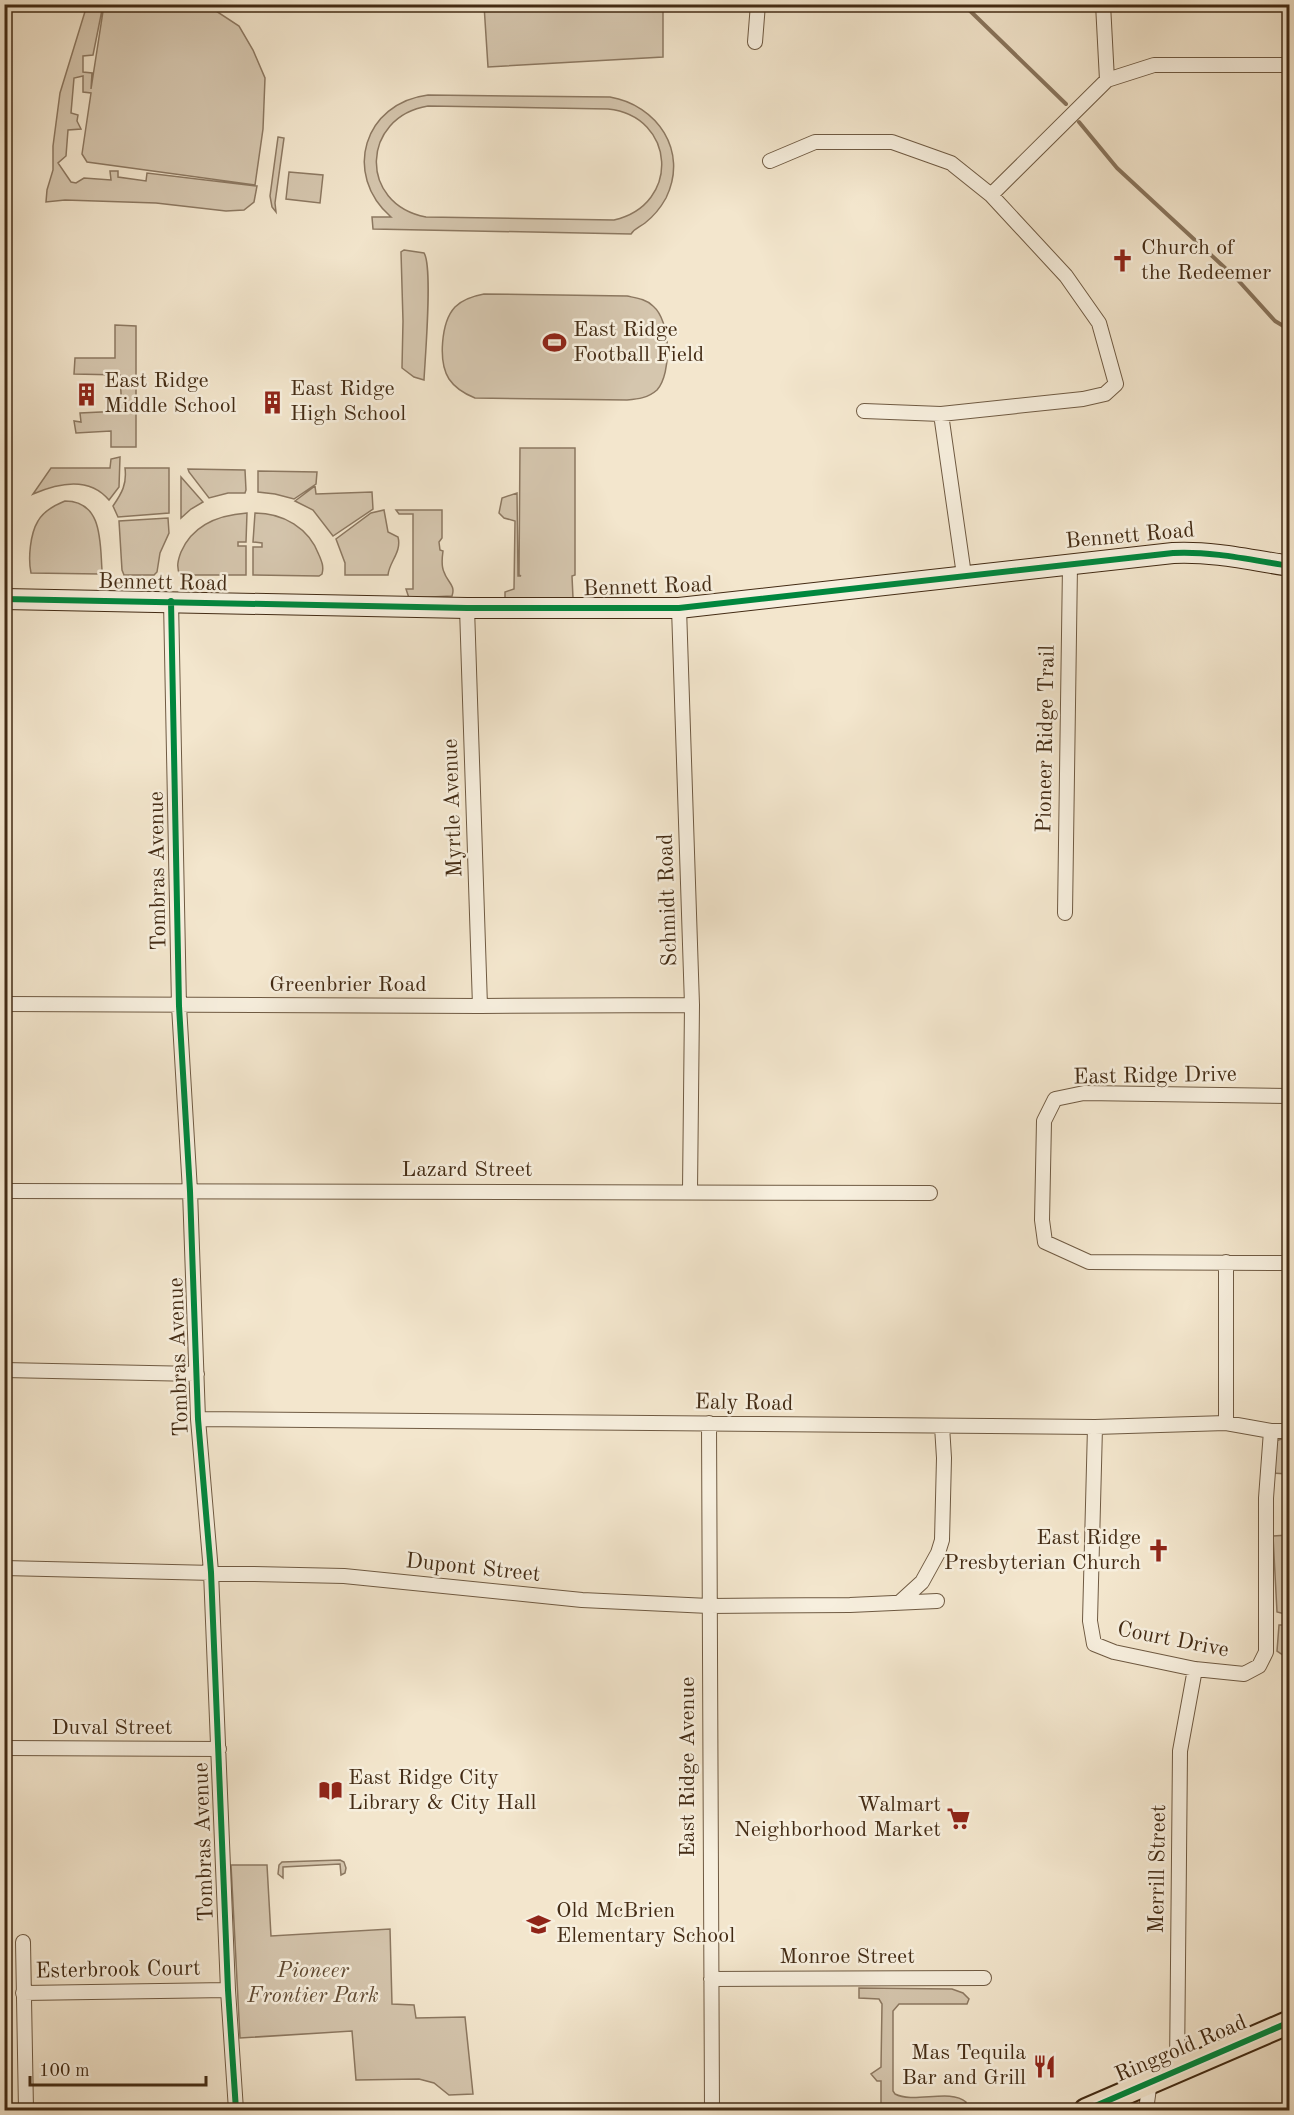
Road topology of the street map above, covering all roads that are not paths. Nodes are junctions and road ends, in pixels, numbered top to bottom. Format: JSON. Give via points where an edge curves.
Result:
{"nodes":[{"id":1,"x":758,"y":4,"type":"edge"},
{"id":2,"x":1103,"y":4,"type":"edge"},
{"id":3,"x":755,"y":42,"type":"dead end"},
{"id":4,"x":1290,"y":65,"type":"edge"},
{"id":5,"x":1107,"y":80,"type":"junction"},
{"id":6,"x":770,"y":161,"type":"dead end"},
{"id":7,"x":991,"y":195,"type":"junction"},
{"id":8,"x":864,"y":411,"type":"dead end"},
{"id":9,"x":941,"y":414,"type":"junction"},
{"id":10,"x":1070,"y":565,"type":"junction"},
{"id":11,"x":1290,"y":566,"type":"edge"},
{"id":12,"x":964,"y":575,"type":"junction"},
{"id":13,"x":4,"y":599,"type":"edge"},
{"id":14,"x":171,"y":601,"type":"junction"},
{"id":15,"x":467,"y":608,"type":"junction"},
{"id":16,"x":679,"y":608,"type":"junction"},
{"id":17,"x":1065,"y":913,"type":"dead end"},
{"id":18,"x":4,"y":1004,"type":"edge"},
{"id":19,"x":692,"y":1005,"type":"junction"},
{"id":20,"x":179,"y":1006,"type":"junction"},
{"id":21,"x":480,"y":1006,"type":"junction"},
{"id":22,"x":1290,"y":1096,"type":"edge"},
{"id":23,"x":4,"y":1191,"type":"edge"},
{"id":24,"x":190,"y":1191,"type":"junction"},
{"id":25,"x":690,"y":1191,"type":"junction"},
{"id":26,"x":930,"y":1192,"type":"dead end"},
{"id":27,"x":1226,"y":1262,"type":"junction"},
{"id":28,"x":1290,"y":1263,"type":"edge"},
{"id":29,"x":4,"y":1370,"type":"edge"},
{"id":30,"x":198,"y":1374,"type":"junction"},
{"id":31,"x":198,"y":1419,"type":"junction"},
{"id":32,"x":709,"y":1423,"type":"junction"},
{"id":33,"x":1226,"y":1423,"type":"junction"},
{"id":34,"x":942,"y":1426,"type":"junction"},
{"id":35,"x":1095,"y":1427,"type":"junction"},
{"id":36,"x":1271,"y":1431,"type":"junction"},
{"id":37,"x":1290,"y":1431,"type":"edge"},
{"id":38,"x":4,"y":1568,"type":"edge"},
{"id":39,"x":211,"y":1572,"type":"junction"},
{"id":40,"x":938,"y":1601,"type":"dead end"},
{"id":41,"x":899,"y":1603,"type":"junction"},
{"id":42,"x":709,"y":1606,"type":"junction"},
{"id":43,"x":1195,"y":1669,"type":"junction"},
{"id":44,"x":4,"y":1748,"type":"edge"},
{"id":45,"x":219,"y":1749,"type":"junction"},
{"id":46,"x":23,"y":1942,"type":"dead end"},
{"id":47,"x":984,"y":1978,"type":"dead end"},
{"id":48,"x":711,"y":1979,"type":"junction"},
{"id":49,"x":228,"y":1990,"type":"junction"},
{"id":50,"x":23,"y":1993,"type":"junction"},
{"id":51,"x":1290,"y":2022,"type":"edge"},
{"id":52,"x":1177,"y":2070,"type":"junction"},
{"id":53,"x":1150,"y":2081,"type":"junction"},
{"id":54,"x":26,"y":2110,"type":"edge"},
{"id":55,"x":236,"y":2110,"type":"edge"},
{"id":56,"x":712,"y":2110,"type":"edge"},
{"id":57,"x":1086,"y":2110,"type":"edge"},
{"id":58,"x":1146,"y":2110,"type":"edge"}],
"edges":[{"from":1,"to":3,"type":"street"},
{"from":2,"to":5,"type":"street"},
{"from":4,"to":5,"type":"street","via":[[1154,65]]},
{"from":5,"to":7,"type":"street"},
{"from":6,"to":7,"type":"street","via":[[815,142],[892,142],[951,163]]},
{"from":7,"to":9,"type":"street","via":[[1066,276],[1099,323],[1116,384],[1105,394],[1083,399]]},
{"from":8,"to":9,"type":"street"},
{"from":9,"to":12,"type":"street"},
{"from":10,"to":11,"type":"street","name":"Bennett Road","via":[[1189,552]]},
{"from":10,"to":12,"type":"street","name":"Bennett Road"},
{"from":10,"to":17,"type":"street","name":"Pioneer Ridge Trail"},
{"from":12,"to":16,"type":"street","name":"Bennett Road"},
{"from":13,"to":14,"type":"street","name":"Bennett Road"},
{"from":14,"to":15,"type":"street","name":"Bennett Road"},
{"from":14,"to":20,"type":"street","name":"Tombras Avenue"},
{"from":15,"to":16,"type":"street","name":"Bennett Road"},
{"from":15,"to":21,"type":"street","name":"Myrtle Avenue"},
{"from":16,"to":19,"type":"street","name":"Schmidt Road"},
{"from":18,"to":20,"type":"street","name":"Greenbrier Road"},
{"from":19,"to":21,"type":"street","name":"Greenbrier Road"},
{"from":19,"to":25,"type":"street","name":"Schmidt Road"},
{"from":20,"to":21,"type":"street","name":"Greenbrier Road"},
{"from":20,"to":24,"type":"street","name":"Tombras Avenue"},
{"from":22,"to":27,"type":"street","name":"East Ridge Drive","via":[[1084,1093],[1055,1100],[1044,1121],[1045,1242],[1089,1262]]},
{"from":23,"to":24,"type":"street","name":"Lazard Street"},
{"from":24,"to":25,"type":"street","name":"Lazard Street"},
{"from":24,"to":30,"type":"street","name":"Tombras Avenue"},
{"from":25,"to":26,"type":"street","name":"Lazard Street"},
{"from":27,"to":28,"type":"street","name":"East Ridge Drive"},
{"from":27,"to":33,"type":"street"},
{"from":29,"to":30,"type":"street"},
{"from":30,"to":31,"type":"street","name":"Tombras Avenue"},
{"from":31,"to":32,"type":"street","name":"Ealy Road"},
{"from":31,"to":39,"type":"street","name":"Tombras Avenue"},
{"from":32,"to":34,"type":"street","name":"Ealy Road"},
{"from":32,"to":42,"type":"street","name":"East Ridge Avenue"},
{"from":33,"to":35,"type":"street","name":"Ealy Road"},
{"from":33,"to":36,"type":"street","name":"Ealy Road"},
{"from":34,"to":35,"type":"street","name":"Ealy Road"},
{"from":34,"to":41,"type":"street","via":[[942,1539],[922,1582]]},
{"from":35,"to":43,"type":"street","name":"Court Drive","via":[[1090,1621],[1094,1644]]},
{"from":36,"to":37,"type":"street","name":"Ealy Road"},
{"from":36,"to":43,"type":"street","name":"Court Drive","via":[[1266,1498],[1266,1652],[1259,1666],[1244,1674]]},
{"from":38,"to":39,"type":"street","name":"Dupont Street"},
{"from":39,"to":42,"type":"street","name":"Dupont Street","via":[[344,1576],[582,1600]]},
{"from":39,"to":45,"type":"street","name":"Tombras Avenue"},
{"from":40,"to":41,"type":"street","name":"Dupont Street"},
{"from":41,"to":42,"type":"street","name":"Dupont Street"},
{"from":42,"to":48,"type":"street","name":"East Ridge Avenue"},
{"from":43,"to":52,"type":"street","name":"Merrill Street","via":[[1180,1751]]},
{"from":44,"to":45,"type":"street","name":"Duval Street"},
{"from":45,"to":49,"type":"street","name":"Tombras Avenue"},
{"from":46,"to":50,"type":"street","name":"Esterbrook Court"},
{"from":47,"to":48,"type":"street","name":"Monroe Street"},
{"from":48,"to":56,"type":"street","name":"East Ridge Avenue"},
{"from":49,"to":50,"type":"street","name":"Esterbrook Court"},
{"from":49,"to":55,"type":"street","name":"Tombras Avenue"},
{"from":50,"to":54,"type":"street"},
{"from":51,"to":52,"type":"main road","name":"Ringgold Road"},
{"from":52,"to":53,"type":"main road","name":"Ringgold Road"},
{"from":53,"to":57,"type":"main road","name":"Ringgold Road"},
{"from":53,"to":58,"type":"street"}]}
